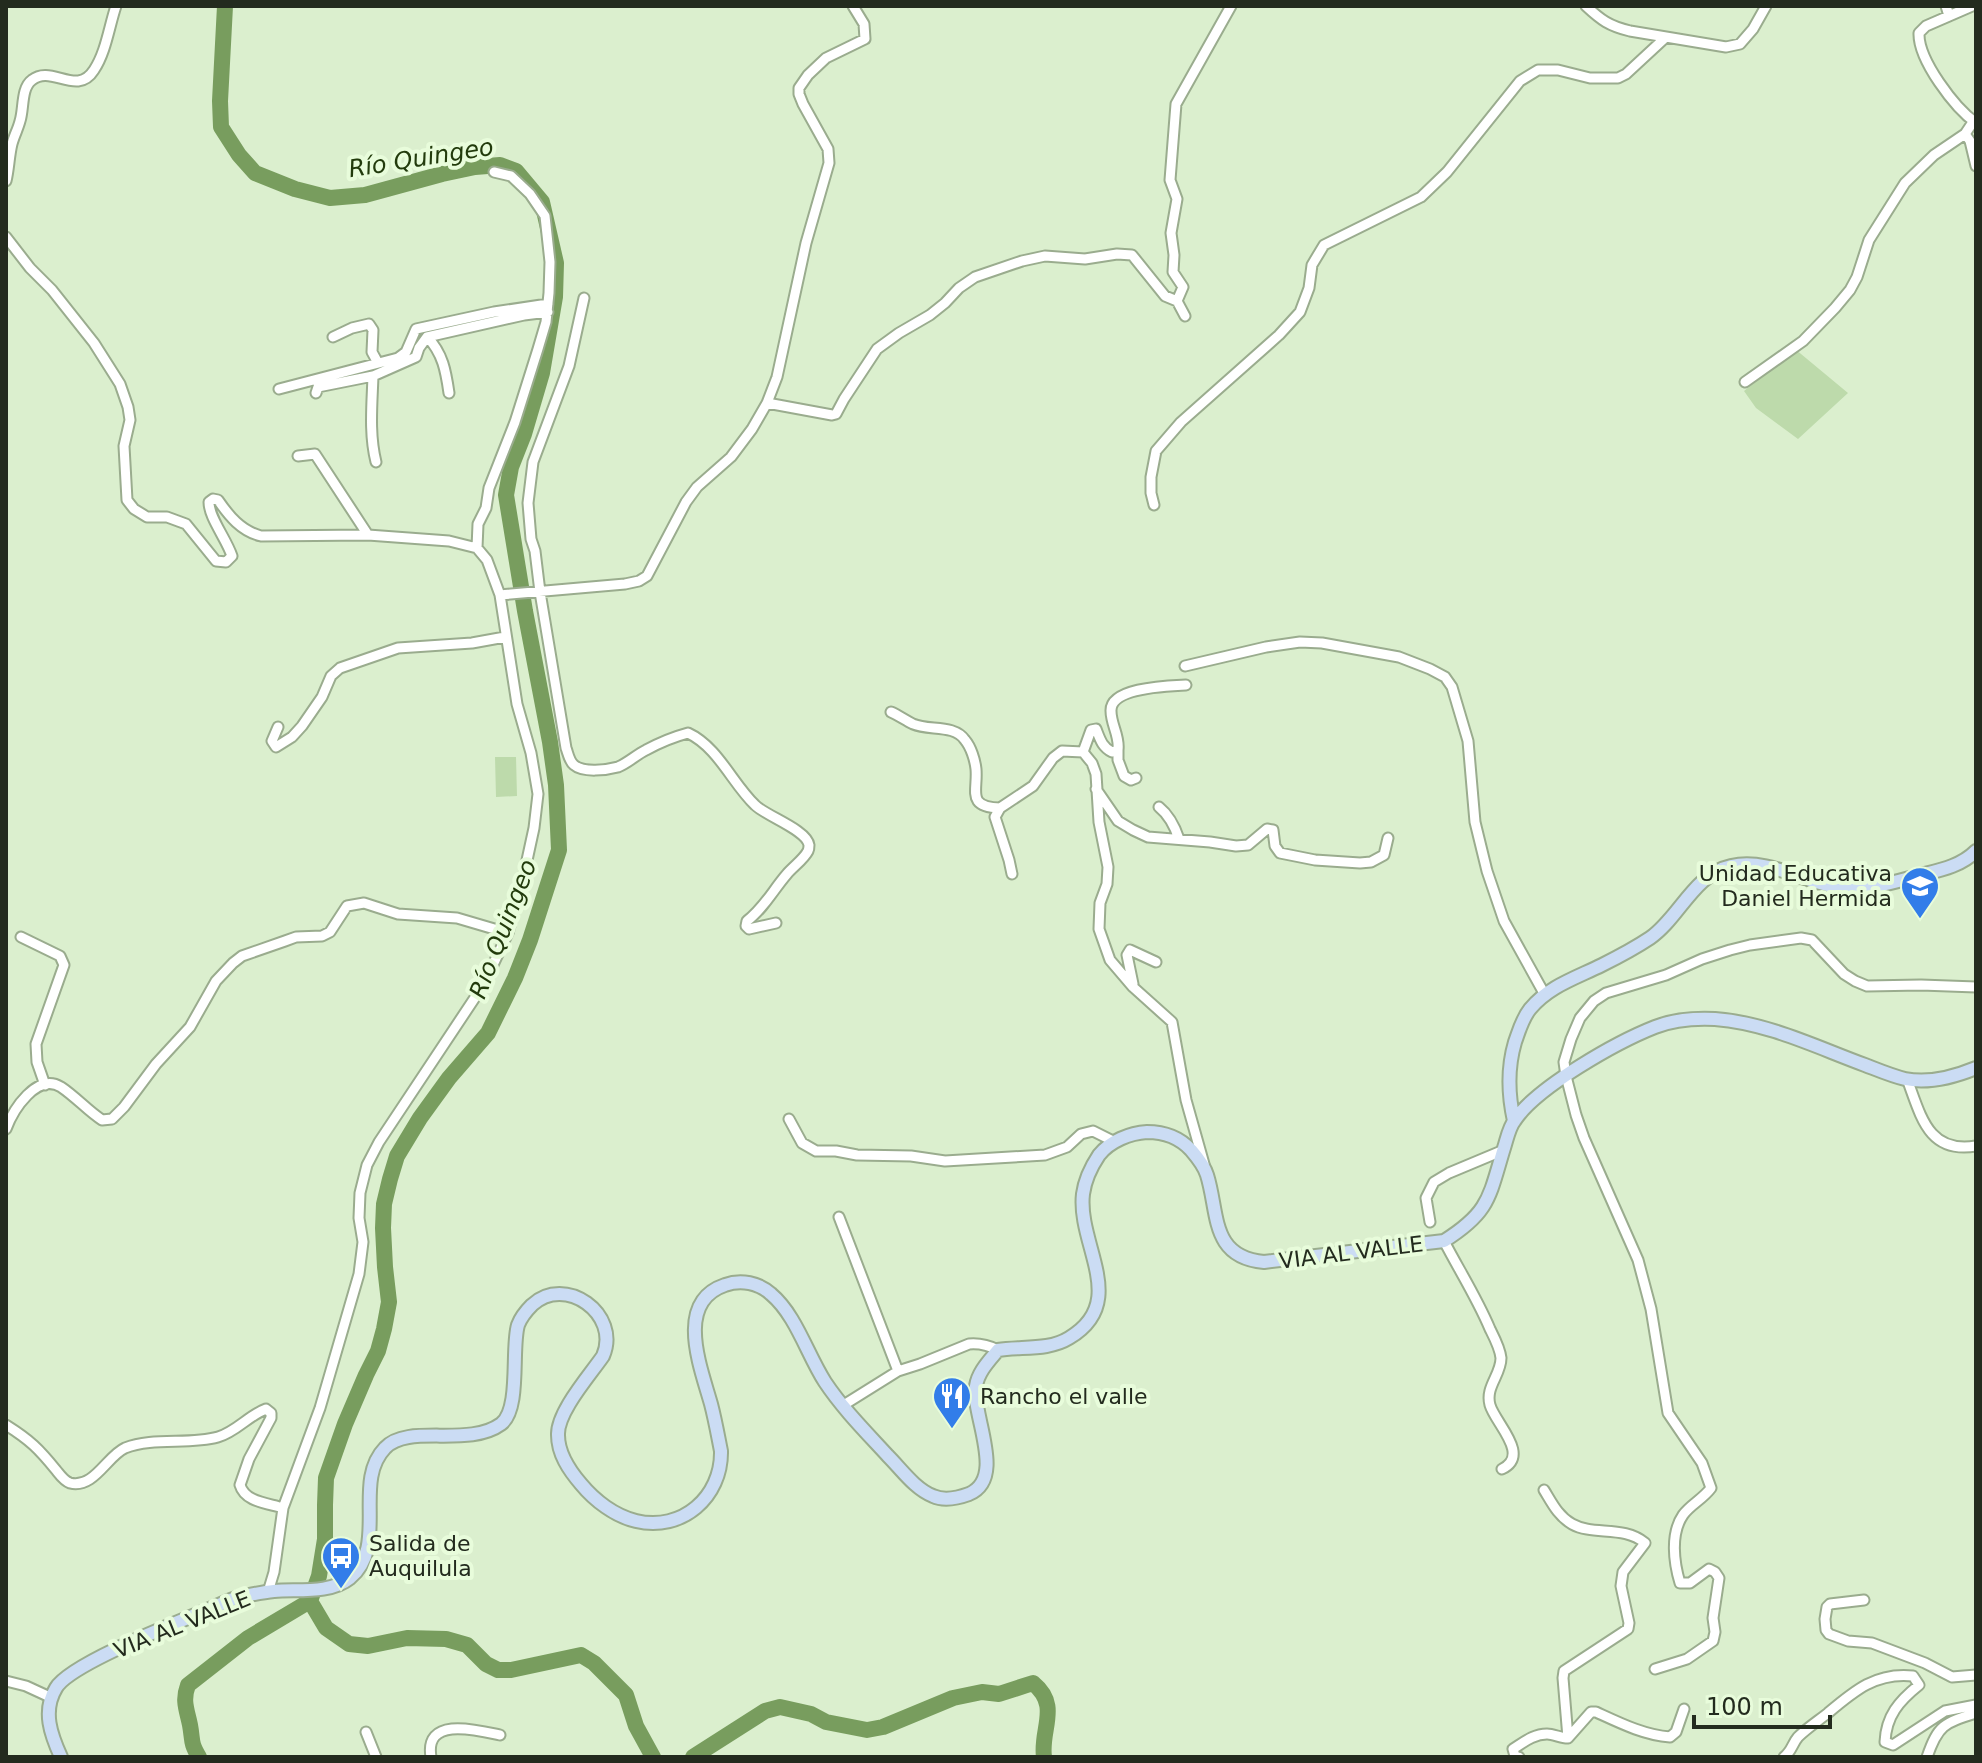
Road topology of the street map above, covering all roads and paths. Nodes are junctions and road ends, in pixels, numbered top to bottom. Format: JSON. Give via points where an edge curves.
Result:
{"nodes":[{"id":1,"x":116,"y":6,"type":"edge"},
{"id":2,"x":853,"y":6,"type":"edge"},
{"id":3,"x":1231,"y":6,"type":"edge"},
{"id":4,"x":1586,"y":6,"type":"edge"},
{"id":5,"x":1766,"y":6,"type":"edge"},
{"id":6,"x":1972,"y":6,"type":"edge"},
{"id":7,"x":1947,"y":11,"type":"edge"},
{"id":8,"x":1666,"y":37,"type":"junction"},
{"id":9,"x":1975,"y":122,"type":"edge"},
{"id":10,"x":1965,"y":134,"type":"junction"},
{"id":11,"x":1976,"y":166,"type":"edge"},
{"id":12,"x":494,"y":172,"type":"dead end"},
{"id":13,"x":6,"y":181,"type":"edge"},
{"id":14,"x":6,"y":237,"type":"edge"},
{"id":15,"x":584,"y":298,"type":"dead end"},
{"id":16,"x":1177,"y":301,"type":"junction"},
{"id":17,"x":548,"y":308,"type":"junction"},
{"id":18,"x":1185,"y":316,"type":"dead end"},
{"id":19,"x":333,"y":337,"type":"dead end"},
{"id":20,"x":427,"y":337,"type":"junction"},
{"id":21,"x":378,"y":363,"type":"junction"},
{"id":22,"x":373,"y":376,"type":"junction"},
{"id":23,"x":1745,"y":382,"type":"dead end"},
{"id":24,"x":279,"y":389,"type":"dead end"},
{"id":25,"x":316,"y":393,"type":"dead end"},
{"id":26,"x":449,"y":393,"type":"dead end"},
{"id":27,"x":767,"y":403,"type":"junction"},
{"id":28,"x":298,"y":456,"type":"dead end"},
{"id":29,"x":376,"y":462,"type":"dead end"},
{"id":30,"x":1154,"y":505,"type":"dead end"},
{"id":31,"x":368,"y":535,"type":"junction"},
{"id":32,"x":477,"y":548,"type":"junction"},
{"id":33,"x":537,"y":592,"type":"junction"},
{"id":34,"x":504,"y":594,"type":"junction"},
{"id":35,"x":505,"y":637,"type":"junction"},
{"id":36,"x":1185,"y":666,"type":"dead end"},
{"id":37,"x":1186,"y":685,"type":"dead end"},
{"id":38,"x":891,"y":712,"type":"dead end"},
{"id":39,"x":278,"y":727,"type":"dead end"},
{"id":40,"x":1118,"y":750,"type":"junction"},
{"id":41,"x":1083,"y":752,"type":"junction"},
{"id":42,"x":1136,"y":778,"type":"dead end"},
{"id":43,"x":1096,"y":789,"type":"junction"},
{"id":44,"x":1159,"y":807,"type":"dead end"},
{"id":45,"x":1000,"y":808,"type":"junction"},
{"id":46,"x":1388,"y":838,"type":"dead end"},
{"id":47,"x":1179,"y":839,"type":"junction"},
{"id":48,"x":1976,"y":851,"type":"edge"},
{"id":49,"x":1012,"y":874,"type":"dead end"},
{"id":50,"x":776,"y":923,"type":"dead end"},
{"id":51,"x":508,"y":933,"type":"junction"},
{"id":52,"x":21,"y":937,"type":"dead end"},
{"id":53,"x":1156,"y":962,"type":"dead end"},
{"id":54,"x":1133,"y":987,"type":"junction"},
{"id":55,"x":1976,"y":987,"type":"edge"},
{"id":56,"x":1545,"y":995,"type":"junction"},
{"id":57,"x":1976,"y":1068,"type":"edge"},
{"id":58,"x":1566,"y":1076,"type":"junction"},
{"id":59,"x":1907,"y":1079,"type":"junction"},
{"id":60,"x":45,"y":1085,"type":"junction"},
{"id":61,"x":789,"y":1119,"type":"dead end"},
{"id":62,"x":1514,"y":1121,"type":"junction"},
{"id":63,"x":6,"y":1129,"type":"edge"},
{"id":64,"x":1115,"y":1142,"type":"junction"},
{"id":65,"x":1976,"y":1146,"type":"edge"},
{"id":66,"x":1504,"y":1150,"type":"junction"},
{"id":67,"x":1206,"y":1172,"type":"junction"},
{"id":68,"x":839,"y":1217,"type":"dead end"},
{"id":69,"x":1430,"y":1222,"type":"dead end"},
{"id":70,"x":1444,"y":1241,"type":"junction"},
{"id":71,"x":998,"y":1350,"type":"junction"},
{"id":72,"x":898,"y":1371,"type":"junction"},
{"id":73,"x":842,"y":1406,"type":"junction"},
{"id":74,"x":6,"y":1425,"type":"edge"},
{"id":75,"x":1502,"y":1469,"type":"dead end"},
{"id":76,"x":1544,"y":1490,"type":"dead end"},
{"id":77,"x":283,"y":1508,"type":"junction"},
{"id":78,"x":272,"y":1591,"type":"junction"},
{"id":79,"x":1864,"y":1600,"type":"dead end"},
{"id":80,"x":1655,"y":1669,"type":"dead end"},
{"id":81,"x":1976,"y":1675,"type":"edge"},
{"id":82,"x":6,"y":1681,"type":"edge"},
{"id":83,"x":52,"y":1698,"type":"junction"},
{"id":84,"x":1976,"y":1705,"type":"edge"},
{"id":85,"x":1684,"y":1709,"type":"dead end"},
{"id":86,"x":1976,"y":1713,"type":"edge"},
{"id":87,"x":366,"y":1732,"type":"dead end"},
{"id":88,"x":500,"y":1735,"type":"dead end"},
{"id":89,"x":1568,"y":1738,"type":"junction"},
{"id":90,"x":61,"y":1757,"type":"edge"},
{"id":91,"x":376,"y":1757,"type":"edge"},
{"id":92,"x":431,"y":1757,"type":"edge"},
{"id":93,"x":1519,"y":1757,"type":"edge"},
{"id":94,"x":1784,"y":1757,"type":"edge"},
{"id":95,"x":1927,"y":1757,"type":"edge"}],
"edges":[{"from":1,"to":13,"type":"street","via":[[101,55],[85,80],[41,76],[26,89]]},
{"from":2,"to":27,"type":"street","via":[[864,24],[865,39],[826,58],[799,88],[828,149],[829,163]]},
{"from":3,"to":16,"type":"street","via":[[1176,104],[1170,180],[1177,199],[1171,233],[1173,272],[1183,287]]},
{"from":4,"to":8,"type":"street","via":[[1614,27]]},
{"from":5,"to":8,"type":"street","via":[[1740,44],[1726,47]]},
{"from":6,"to":7,"type":"street"},
{"from":7,"to":9,"type":"street","via":[[1919,33],[1921,50],[1961,111]]},
{"from":8,"to":30,"type":"street","via":[[1618,78],[1538,70],[1520,81],[1421,197],[1324,245],[1312,265],[1300,312],[1156,451],[1151,477]]},
{"from":9,"to":10,"type":"street"},
{"from":10,"to":11,"type":"street"},
{"from":10,"to":23,"type":"street","via":[[1905,183],[1869,240],[1850,290],[1835,308],[1803,341]]},
{"from":12,"to":17,"type":"street","via":[[511,176],[545,216]]},
{"from":14,"to":31,"type":"street","via":[[94,343],[120,384],[130,420],[124,446],[126,495],[134,509],[147,517],[186,524],[220,562],[232,556],[209,511],[213,499],[231,518],[261,536]]},
{"from":15,"to":33,"type":"street","via":[[569,366],[533,462],[528,492]]},
{"from":16,"to":18,"type":"street"},
{"from":16,"to":27,"type":"street","via":[[1165,296],[1132,255],[1022,261],[975,277],[877,349],[836,414]]},
{"from":17,"to":20,"type":"street"},
{"from":17,"to":21,"type":"street","via":[[494,312],[416,329],[406,352]]},
{"from":17,"to":32,"type":"street","via":[[478,524]]},
{"from":19,"to":21,"type":"street","via":[[369,324]]},
{"from":20,"to":22,"type":"street","via":[[416,357]]},
{"from":20,"to":26,"type":"street","via":[[442,358]]},
{"from":21,"to":24,"type":"street"},
{"from":22,"to":25,"type":"street","via":[[318,387]]},
{"from":22,"to":29,"type":"street"},
{"from":27,"to":33,"type":"street","via":[[731,457],[686,502],[647,576],[625,584]]},
{"from":28,"to":31,"type":"street","via":[[315,454]]},
{"from":31,"to":32,"type":"street"},
{"from":32,"to":34,"type":"street"},
{"from":33,"to":34,"type":"street"},
{"from":33,"to":50,"type":"street","via":[[566,748],[574,766],[618,767],[688,733],[755,806],[806,838],[808,850],[746,926]]},
{"from":34,"to":35,"type":"street"},
{"from":35,"to":39,"type":"street","via":[[398,648],[340,668],[302,726],[276,747],[272,741]]},
{"from":35,"to":51,"type":"street","via":[[538,794]]},
{"from":36,"to":56,"type":"street","via":[[1300,642],[1399,657],[1445,677],[1468,741],[1475,822],[1487,871],[1504,921]]},
{"from":37,"to":40,"type":"street","via":[[1136,690],[1118,699],[1110,710]]},
{"from":38,"to":45,"type":"street","via":[[965,738],[977,772],[974,792],[979,802]]},
{"from":40,"to":41,"type":"street","via":[[1106,749],[1096,729]]},
{"from":40,"to":42,"type":"street","via":[[1124,776]]},
{"from":41,"to":43,"type":"street","via":[[1096,774]]},
{"from":41,"to":45,"type":"street","via":[[1062,751],[1033,786]]},
{"from":43,"to":47,"type":"street","via":[[1118,821],[1148,837]]},
{"from":43,"to":54,"type":"street","via":[[1108,867],[1099,929],[1110,960]]},
{"from":44,"to":47,"type":"street"},
{"from":45,"to":49,"type":"street","via":[[995,817]]},
{"from":46,"to":47,"type":"street","via":[[1384,855],[1360,863],[1280,853],[1273,830],[1267,829],[1248,845]]},
{"from":48,"to":56,"type":"main road","via":[[1952,867],[1857,889],[1766,866],[1728,867],[1698,886],[1650,938]]},
{"from":51,"to":60,"type":"street","via":[[457,918],[398,914],[364,903],[347,906],[322,936],[296,937],[233,963],[216,981],[190,1027],[112,1119],[102,1120],[59,1086]]},
{"from":51,"to":77,"type":"street","via":[[484,984],[367,1165],[360,1193],[359,1274],[320,1408]]},
{"from":52,"to":60,"type":"street","via":[[60,956],[64,965],[36,1044]]},
{"from":53,"to":54,"type":"street","via":[[1128,951]]},
{"from":54,"to":67,"type":"street","via":[[1172,1022]]},
{"from":55,"to":58,"type":"street","via":[[1867,986],[1844,974],[1812,940],[1750,945],[1594,1001],[1571,1039]]},
{"from":56,"to":62,"type":"main road","via":[[1521,1022],[1512,1053],[1508,1086]]},
{"from":57,"to":59,"type":"main road","via":[[1943,1078]]},
{"from":58,"to":59,"type":"main road","name":"VIA AL VALLE","via":[[1656,1026],[1689,1018],[1753,1025]]},
{"from":58,"to":62,"type":"main road","name":"VIA AL VALLE"},
{"from":58,"to":80,"type":"street","via":[[1584,1138],[1638,1260],[1668,1413],[1702,1463],[1711,1488],[1683,1514],[1675,1534],[1675,1566],[1680,1583],[1699,1579],[1709,1569],[1719,1578],[1713,1641],[1687,1659]]},
{"from":59,"to":65,"type":"street","via":[[1932,1135],[1946,1145]]},
{"from":60,"to":63,"type":"street","via":[[15,1110]]},
{"from":61,"to":64,"type":"street","via":[[802,1143],[816,1151],[857,1155],[945,1161],[1045,1155],[1093,1131]]},
{"from":62,"to":66,"type":"main road","name":"VIA AL VALLE"},
{"from":64,"to":67,"type":"main road","name":"VIA AL VALLE","via":[[1147,1132],[1175,1136]]},
{"from":64,"to":71,"type":"main road","via":[[1088,1173],[1082,1197],[1098,1278],[1097,1309],[1076,1334],[1052,1346]]},
{"from":66,"to":69,"type":"street","via":[[1434,1182],[1426,1198]]},
{"from":66,"to":70,"type":"main road","name":"VIA AL VALLE","via":[[1482,1209]]},
{"from":67,"to":70,"type":"main road","name":"VIA AL VALLE","via":[[1222,1237],[1253,1261]]},
{"from":68,"to":72,"type":"street"},
{"from":70,"to":75,"type":"street","via":[[1500,1353],[1489,1390],[1490,1405],[1512,1447],[1513,1455]]},
{"from":71,"to":72,"type":"street","via":[[969,1344]]},
{"from":71,"to":73,"type":"main road","name":"VIA AL VALLE","via":[[976,1383],[987,1458],[980,1486],[966,1495],[946,1499],[924,1491]]},
{"from":72,"to":73,"type":"street"},
{"from":73,"to":78,"type":"main road","name":"VIA AL VALLE","via":[[780,1303],[758,1285],[723,1285],[700,1307],[694,1332],[721,1451],[718,1479],[700,1506],[681,1518],[658,1523],[621,1516],[575,1477],[563,1459],[558,1434],[565,1412],[603,1356],[607,1332],[592,1306],[569,1295],[545,1296],[517,1327],[514,1384],[502,1423],[468,1436],[392,1442],[373,1471],[370,1531],[360,1568],[328,1588]]},
{"from":74,"to":77,"type":"street","via":[[43,1453],[64,1480],[76,1483],[94,1476],[123,1449],[219,1436],[266,1409],[271,1418],[240,1485],[247,1497]]},
{"from":76,"to":89,"type":"street","via":[[1574,1526],[1629,1534],[1645,1543],[1623,1572],[1628,1629],[1564,1671]]},
{"from":77,"to":78,"type":"street"},
{"from":78,"to":83,"type":"main road","name":"VIA AL VALLE","via":[[240,1597],[90,1663],[62,1681]]},
{"from":79,"to":81,"type":"street","via":[[1830,1604],[1825,1619],[1829,1634],[1872,1643],[1952,1677]]},
{"from":82,"to":83,"type":"street"},
{"from":83,"to":90,"type":"main road","via":[[49,1728]]},
{"from":84,"to":94,"type":"street","via":[[1945,1711],[1893,1745],[1885,1742],[1893,1710],[1919,1685],[1913,1676],[1901,1675],[1867,1683],[1796,1739]]},
{"from":85,"to":89,"type":"street","via":[[1670,1737],[1591,1712]]},
{"from":86,"to":95,"type":"street","via":[[1944,1726]]},
{"from":87,"to":91,"type":"street"},
{"from":88,"to":92,"type":"street","via":[[475,1729],[440,1732],[429,1746]]},
{"from":89,"to":93,"type":"street","via":[[1544,1734],[1525,1740],[1513,1749]]}]}
